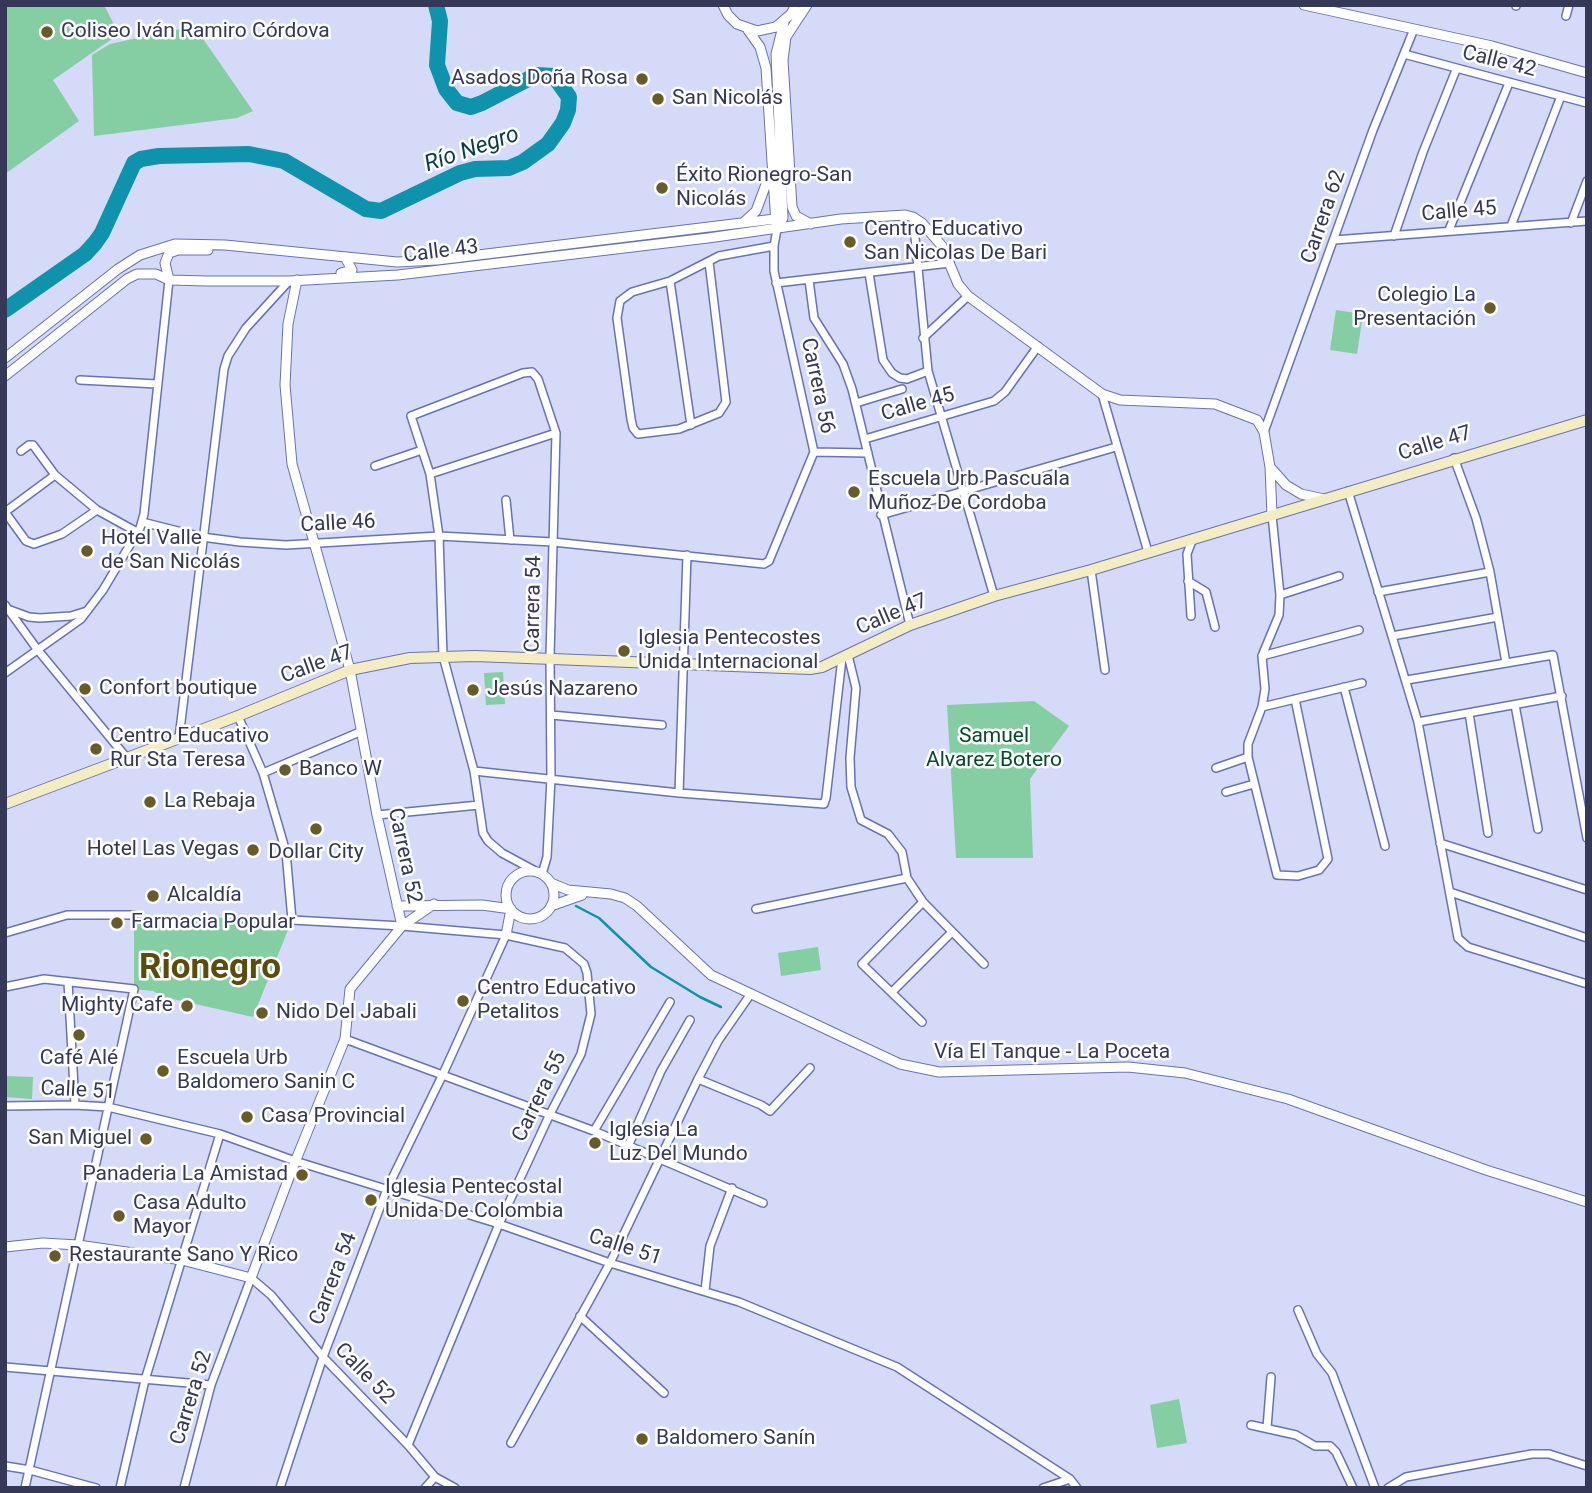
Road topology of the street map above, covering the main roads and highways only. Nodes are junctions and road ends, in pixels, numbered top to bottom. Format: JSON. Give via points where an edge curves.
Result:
{"nodes":[{"id":1,"x":1587,"y":420,"type":"edge"},
{"id":2,"x":5,"y":804,"type":"edge"}],
"edges":[{"from":1,"to":2,"type":"main road","name":"Calle 47","via":[[993,596],[910,625],[822,667],[410,658],[350,670]]}]}
